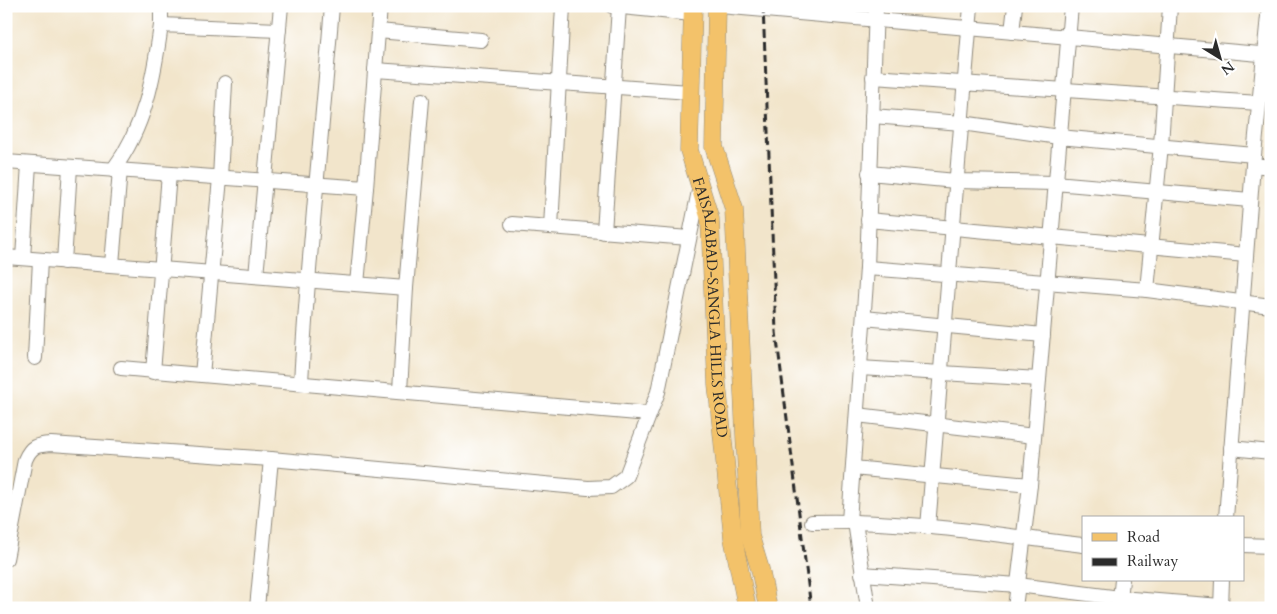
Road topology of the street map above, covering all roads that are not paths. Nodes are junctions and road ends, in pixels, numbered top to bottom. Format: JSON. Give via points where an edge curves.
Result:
{"nodes":[{"id":1,"x":161,"y":6,"type":"edge"},
{"id":2,"x":281,"y":6,"type":"edge"},
{"id":3,"x":332,"y":6,"type":"edge"},
{"id":4,"x":380,"y":6,"type":"edge"},
{"id":5,"x":563,"y":6,"type":"edge"},
{"id":6,"x":718,"y":6,"type":"edge"},
{"id":7,"x":971,"y":6,"type":"edge"},
{"id":8,"x":1015,"y":6,"type":"edge"},
{"id":9,"x":1071,"y":6,"type":"edge"},
{"id":10,"x":1170,"y":6,"type":"edge"},
{"id":11,"x":1269,"y":6,"type":"edge"},
{"id":12,"x":615,"y":7,"type":"edge"},
{"id":13,"x":692,"y":10,"type":"edge"},
{"id":14,"x":806,"y":10,"type":"edge"},
{"id":15,"x":876,"y":13,"type":"edge"},
{"id":16,"x":160,"y":25,"type":"junction"},
{"id":17,"x":969,"y":28,"type":"junction"},
{"id":18,"x":279,"y":30,"type":"junction"},
{"id":19,"x":378,"y":30,"type":"junction"},
{"id":20,"x":1012,"y":32,"type":"junction"},
{"id":21,"x":1068,"y":37,"type":"junction"},
{"id":22,"x":481,"y":40,"type":"dead end"},
{"id":23,"x":1166,"y":46,"type":"junction"},
{"id":24,"x":1268,"y":55,"type":"edge"},
{"id":25,"x":691,"y":66,"type":"junction"},
{"id":26,"x":716,"y":68,"type":"junction"},
{"id":27,"x":375,"y":70,"type":"junction"},
{"id":28,"x":873,"y":77,"type":"junction"},
{"id":29,"x":225,"y":83,"type":"dead end"},
{"id":30,"x":560,"y":83,"type":"junction"},
{"id":31,"x":964,"y":84,"type":"junction"},
{"id":32,"x":614,"y":87,"type":"junction"},
{"id":33,"x":1064,"y":90,"type":"junction"},
{"id":34,"x":690,"y":92,"type":"junction"},
{"id":35,"x":1162,"y":97,"type":"junction"},
{"id":36,"x":422,"y":100,"type":"dead end"},
{"id":37,"x":1259,"y":103,"type":"junction"},
{"id":38,"x":872,"y":116,"type":"junction"},
{"id":39,"x":962,"y":123,"type":"junction"},
{"id":40,"x":1059,"y":137,"type":"junction"},
{"id":41,"x":1161,"y":145,"type":"junction"},
{"id":42,"x":1254,"y":160,"type":"junction"},
{"id":43,"x":6,"y":162,"type":"edge"},
{"id":44,"x":29,"y":164,"type":"junction"},
{"id":45,"x":70,"y":167,"type":"junction"},
{"id":46,"x":1271,"y":167,"type":"edge"},
{"id":47,"x":116,"y":170,"type":"junction"},
{"id":48,"x":869,"y":173,"type":"junction"},
{"id":49,"x":169,"y":174,"type":"junction"},
{"id":50,"x":220,"y":178,"type":"junction"},
{"id":51,"x":266,"y":181,"type":"junction"},
{"id":52,"x":956,"y":181,"type":"junction"},
{"id":53,"x":1055,"y":183,"type":"junction"},
{"id":54,"x":317,"y":185,"type":"junction"},
{"id":55,"x":700,"y":186,"type":"junction"},
{"id":56,"x":366,"y":188,"type":"junction"},
{"id":57,"x":1157,"y":193,"type":"junction"},
{"id":58,"x":1250,"y":200,"type":"junction"},
{"id":59,"x":868,"y":220,"type":"junction"},
{"id":60,"x":512,"y":224,"type":"dead end"},
{"id":61,"x":550,"y":227,"type":"junction"},
{"id":62,"x":952,"y":228,"type":"junction"},
{"id":63,"x":604,"y":232,"type":"junction"},
{"id":64,"x":1051,"y":237,"type":"junction"},
{"id":65,"x":689,"y":238,"type":"junction"},
{"id":66,"x":1150,"y":246,"type":"junction"},
{"id":67,"x":1246,"y":255,"type":"junction"},
{"id":68,"x":6,"y":257,"type":"edge"},
{"id":69,"x":23,"y":258,"type":"junction"},
{"id":70,"x":40,"y":260,"type":"junction"},
{"id":71,"x":64,"y":262,"type":"junction"},
{"id":72,"x":112,"y":264,"type":"junction"},
{"id":73,"x":867,"y":268,"type":"junction"},
{"id":74,"x":160,"y":269,"type":"junction"},
{"id":75,"x":210,"y":273,"type":"junction"},
{"id":76,"x":948,"y":274,"type":"junction"},
{"id":77,"x":256,"y":276,"type":"junction"},
{"id":78,"x":306,"y":281,"type":"junction"},
{"id":79,"x":1048,"y":281,"type":"junction"},
{"id":80,"x":357,"y":284,"type":"junction"},
{"id":81,"x":406,"y":288,"type":"junction"},
{"id":82,"x":1146,"y":290,"type":"junction"},
{"id":83,"x":1243,"y":303,"type":"junction"},
{"id":84,"x":1271,"y":306,"type":"edge"},
{"id":85,"x":864,"y":318,"type":"junction"},
{"id":86,"x":944,"y":326,"type":"junction"},
{"id":87,"x":1043,"y":335,"type":"junction"},
{"id":88,"x":35,"y":358,"type":"dead end"},
{"id":89,"x":121,"y":368,"type":"dead end"},
{"id":90,"x":860,"y":368,"type":"junction"},
{"id":91,"x":153,"y":372,"type":"junction"},
{"id":92,"x":940,"y":373,"type":"junction"},
{"id":93,"x":202,"y":376,"type":"junction"},
{"id":94,"x":1039,"y":379,"type":"junction"},
{"id":95,"x":301,"y":382,"type":"junction"},
{"id":96,"x":400,"y":391,"type":"junction"},
{"id":97,"x":649,"y":414,"type":"junction"},
{"id":98,"x":857,"y":415,"type":"junction"},
{"id":99,"x":936,"y":424,"type":"junction"},
{"id":100,"x":1034,"y":436,"type":"junction"},
{"id":101,"x":1231,"y":448,"type":"junction"},
{"id":102,"x":1271,"y":452,"type":"edge"},
{"id":103,"x":271,"y":459,"type":"junction"},
{"id":104,"x":853,"y":468,"type":"junction"},
{"id":105,"x":932,"y":476,"type":"junction"},
{"id":106,"x":1030,"y":485,"type":"junction"},
{"id":107,"x":1226,"y":516,"type":"edge"},
{"id":108,"x":852,"y":521,"type":"junction"},
{"id":109,"x":812,"y":522,"type":"dead end"},
{"id":110,"x":928,"y":527,"type":"junction"},
{"id":111,"x":1025,"y":538,"type":"junction"},
{"id":112,"x":1082,"y":545,"type":"edge"},
{"id":113,"x":1244,"y":545,"type":"edge"},
{"id":114,"x":1271,"y":546,"type":"edge"},
{"id":115,"x":6,"y":559,"type":"edge"},
{"id":116,"x":862,"y":574,"type":"junction"},
{"id":117,"x":1122,"y":582,"type":"edge"},
{"id":118,"x":1222,"y":582,"type":"edge"},
{"id":119,"x":1018,"y":585,"type":"junction"},
{"id":120,"x":1119,"y":603,"type":"edge"},
{"id":121,"x":1221,"y":607,"type":"edge"},
{"id":122,"x":257,"y":608,"type":"edge"},
{"id":123,"x":747,"y":608,"type":"edge"},
{"id":124,"x":768,"y":608,"type":"edge"},
{"id":125,"x":868,"y":608,"type":"edge"},
{"id":126,"x":1015,"y":608,"type":"edge"}],
"edges":[{"from":1,"to":16,"type":"street"},
{"from":2,"to":18,"type":"street"},
{"from":3,"to":54,"type":"street"},
{"from":4,"to":19,"type":"street"},
{"from":5,"to":30,"type":"street"},
{"from":6,"to":14,"type":"street"},
{"from":6,"to":26,"type":"main road","name":"FAISALABAD-SANGLA HILLS ROAD"},
{"from":7,"to":17,"type":"street"},
{"from":8,"to":20,"type":"street"},
{"from":9,"to":21,"type":"street"},
{"from":10,"to":23,"type":"street"},
{"from":11,"to":24,"type":"street"},
{"from":12,"to":13,"type":"street"},
{"from":12,"to":32,"type":"street"},
{"from":13,"to":25,"type":"main road","name":"FAISALABAD-SANGLA HILLS ROAD"},
{"from":14,"to":15,"type":"street"},
{"from":15,"to":17,"type":"street"},
{"from":15,"to":28,"type":"street"},
{"from":16,"to":18,"type":"street"},
{"from":16,"to":47,"type":"street","via":[[154,78],[134,139]]},
{"from":17,"to":20,"type":"street"},
{"from":17,"to":31,"type":"street"},
{"from":18,"to":51,"type":"street"},
{"from":19,"to":22,"type":"street"},
{"from":19,"to":27,"type":"street"},
{"from":20,"to":21,"type":"street"},
{"from":21,"to":23,"type":"street"},
{"from":21,"to":33,"type":"street"},
{"from":23,"to":24,"type":"street"},
{"from":23,"to":35,"type":"street"},
{"from":24,"to":37,"type":"street"},
{"from":25,"to":26,"type":"main road"},
{"from":25,"to":34,"type":"main road","name":"FAISALABAD-SANGLA HILLS ROAD"},
{"from":26,"to":124,"type":"main road","name":"FAISALABAD-SANGLA HILLS ROAD","via":[[714,147],[734,209],[750,536]]},
{"from":27,"to":30,"type":"street"},
{"from":27,"to":56,"type":"street"},
{"from":28,"to":31,"type":"street"},
{"from":28,"to":38,"type":"street"},
{"from":29,"to":50,"type":"street"},
{"from":30,"to":32,"type":"street"},
{"from":30,"to":61,"type":"street"},
{"from":31,"to":33,"type":"street"},
{"from":31,"to":39,"type":"street"},
{"from":32,"to":34,"type":"street"},
{"from":32,"to":63,"type":"street"},
{"from":33,"to":35,"type":"street"},
{"from":33,"to":40,"type":"street"},
{"from":34,"to":55,"type":"main road","name":"FAISALABAD-SANGLA HILLS ROAD","via":[[688,150]]},
{"from":35,"to":37,"type":"street"},
{"from":35,"to":41,"type":"street"},
{"from":36,"to":81,"type":"street"},
{"from":37,"to":42,"type":"street"},
{"from":38,"to":39,"type":"street"},
{"from":38,"to":48,"type":"street"},
{"from":39,"to":40,"type":"street"},
{"from":39,"to":52,"type":"street"},
{"from":40,"to":41,"type":"street"},
{"from":40,"to":53,"type":"street"},
{"from":41,"to":42,"type":"street"},
{"from":41,"to":57,"type":"street"},
{"from":42,"to":46,"type":"street"},
{"from":42,"to":58,"type":"street"},
{"from":43,"to":44,"type":"street"},
{"from":44,"to":45,"type":"street"},
{"from":44,"to":69,"type":"street"},
{"from":45,"to":47,"type":"street"},
{"from":45,"to":71,"type":"street"},
{"from":47,"to":49,"type":"street"},
{"from":47,"to":72,"type":"street"},
{"from":48,"to":52,"type":"street"},
{"from":48,"to":59,"type":"street"},
{"from":49,"to":50,"type":"street"},
{"from":49,"to":74,"type":"street"},
{"from":50,"to":51,"type":"street"},
{"from":50,"to":75,"type":"street"},
{"from":51,"to":54,"type":"street"},
{"from":51,"to":77,"type":"street"},
{"from":52,"to":53,"type":"street"},
{"from":52,"to":62,"type":"street"},
{"from":53,"to":57,"type":"street"},
{"from":53,"to":64,"type":"street"},
{"from":54,"to":56,"type":"street"},
{"from":54,"to":78,"type":"street"},
{"from":55,"to":65,"type":"street"},
{"from":55,"to":123,"type":"main road","name":"FAISALABAD-SANGLA HILLS ROAD","via":[[710,219],[718,393],[733,538]]},
{"from":56,"to":80,"type":"street"},
{"from":57,"to":58,"type":"street"},
{"from":57,"to":66,"type":"street"},
{"from":58,"to":67,"type":"street"},
{"from":59,"to":62,"type":"street"},
{"from":59,"to":73,"type":"street"},
{"from":60,"to":61,"type":"street"},
{"from":61,"to":63,"type":"street"},
{"from":62,"to":64,"type":"street"},
{"from":62,"to":76,"type":"street"},
{"from":63,"to":65,"type":"street"},
{"from":64,"to":66,"type":"street"},
{"from":64,"to":79,"type":"street"},
{"from":65,"to":97,"type":"street","via":[[658,392]]},
{"from":66,"to":67,"type":"street"},
{"from":66,"to":82,"type":"street"},
{"from":67,"to":83,"type":"street"},
{"from":68,"to":69,"type":"street"},
{"from":69,"to":70,"type":"street"},
{"from":70,"to":71,"type":"street"},
{"from":70,"to":88,"type":"street"},
{"from":71,"to":72,"type":"street"},
{"from":72,"to":74,"type":"street"},
{"from":73,"to":76,"type":"street"},
{"from":73,"to":85,"type":"street"},
{"from":74,"to":75,"type":"street"},
{"from":74,"to":91,"type":"street"},
{"from":75,"to":77,"type":"street"},
{"from":75,"to":93,"type":"street"},
{"from":76,"to":79,"type":"street"},
{"from":76,"to":86,"type":"street"},
{"from":77,"to":78,"type":"street"},
{"from":78,"to":80,"type":"street"},
{"from":78,"to":95,"type":"street"},
{"from":79,"to":82,"type":"street"},
{"from":79,"to":87,"type":"street"},
{"from":80,"to":81,"type":"street"},
{"from":81,"to":96,"type":"street"},
{"from":82,"to":83,"type":"street"},
{"from":83,"to":84,"type":"street"},
{"from":83,"to":101,"type":"street"},
{"from":85,"to":86,"type":"street"},
{"from":85,"to":90,"type":"street"},
{"from":86,"to":87,"type":"street"},
{"from":86,"to":92,"type":"street"},
{"from":87,"to":94,"type":"street"},
{"from":89,"to":91,"type":"street"},
{"from":90,"to":92,"type":"street"},
{"from":90,"to":98,"type":"street"},
{"from":91,"to":93,"type":"street"},
{"from":92,"to":94,"type":"street"},
{"from":92,"to":99,"type":"street"},
{"from":93,"to":95,"type":"street"},
{"from":94,"to":100,"type":"street"},
{"from":95,"to":96,"type":"street"},
{"from":96,"to":97,"type":"street"},
{"from":97,"to":103,"type":"street","via":[[626,476],[611,487],[588,488]]},
{"from":98,"to":99,"type":"street"},
{"from":98,"to":104,"type":"street"},
{"from":99,"to":100,"type":"street"},
{"from":99,"to":105,"type":"street"},
{"from":100,"to":106,"type":"street"},
{"from":101,"to":102,"type":"street"},
{"from":101,"to":107,"type":"street"},
{"from":103,"to":115,"type":"street","via":[[35,445],[25,460]]},
{"from":103,"to":122,"type":"street"},
{"from":104,"to":105,"type":"street"},
{"from":104,"to":108,"type":"street"},
{"from":105,"to":106,"type":"street"},
{"from":105,"to":110,"type":"street"},
{"from":106,"to":111,"type":"street"},
{"from":108,"to":109,"type":"street"},
{"from":108,"to":110,"type":"street"},
{"from":108,"to":116,"type":"street"},
{"from":110,"to":111,"type":"street"},
{"from":111,"to":112,"type":"street"},
{"from":111,"to":119,"type":"street"},
{"from":113,"to":114,"type":"street"},
{"from":116,"to":119,"type":"street"},
{"from":116,"to":125,"type":"street"},
{"from":117,"to":120,"type":"street"},
{"from":118,"to":121,"type":"street"},
{"from":119,"to":120,"type":"street"},
{"from":119,"to":126,"type":"street"},
{"from":120,"to":121,"type":"street"}]}
